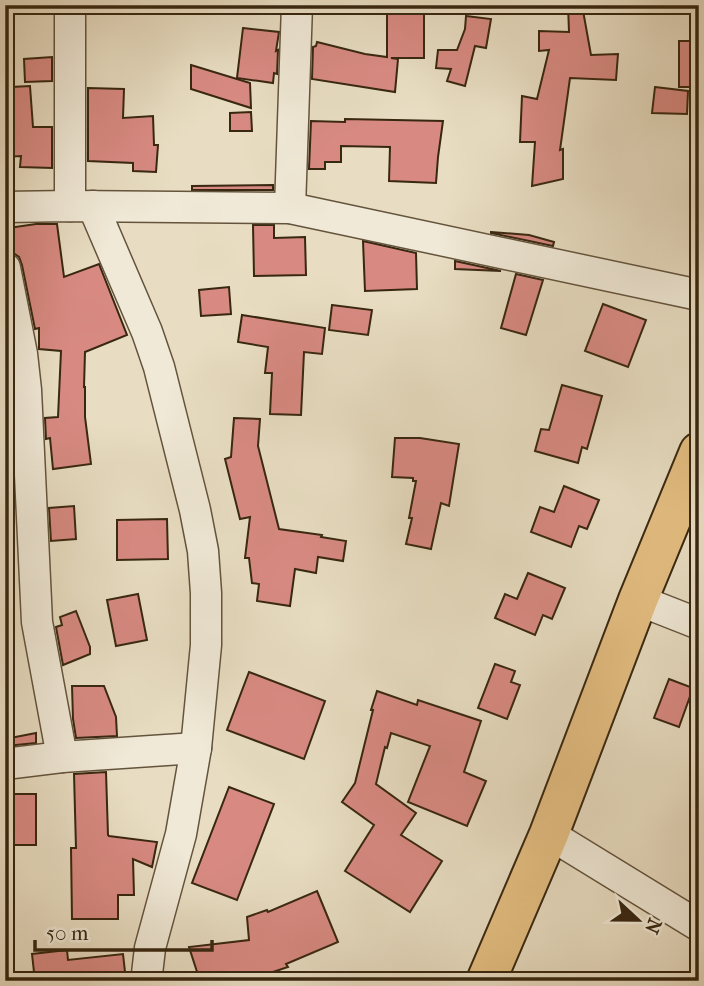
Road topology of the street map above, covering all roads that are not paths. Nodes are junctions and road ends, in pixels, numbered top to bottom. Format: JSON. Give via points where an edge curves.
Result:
{"nodes":[{"id":1,"x":70,"y":5,"type":"edge"},
{"id":2,"x":297,"y":5,"type":"edge"},
{"id":3,"x":82,"y":206,"type":"junction"},
{"id":4,"x":5,"y":207,"type":"edge"},
{"id":5,"x":290,"y":208,"type":"junction"},
{"id":6,"x":5,"y":268,"type":"edge"},
{"id":7,"x":699,"y":295,"type":"edge"},
{"id":8,"x":699,"y":452,"type":"edge"},
{"id":9,"x":638,"y":600,"type":"junction"},
{"id":10,"x":699,"y":624,"type":"edge"},
{"id":11,"x":196,"y":748,"type":"junction"},
{"id":12,"x":62,"y":757,"type":"junction"},
{"id":13,"x":5,"y":764,"type":"edge"},
{"id":14,"x":549,"y":834,"type":"junction"},
{"id":15,"x":699,"y":926,"type":"edge"},
{"id":16,"x":148,"y":981,"type":"edge"},
{"id":17,"x":486,"y":981,"type":"edge"}],
"edges":[{"from":1,"to":3,"type":"street"},
{"from":2,"to":5,"type":"street"},
{"from":3,"to":4,"type":"street"},
{"from":3,"to":5,"type":"street"},
{"from":3,"to":11,"type":"street","via":[[147,332],[195,510],[206,606]]},
{"from":5,"to":7,"type":"street"},
{"from":6,"to":12,"type":"street","via":[[26,390],[37,622]]},
{"from":8,"to":9,"type":"highway"},
{"from":9,"to":10,"type":"street"},
{"from":9,"to":14,"type":"highway"},
{"from":11,"to":12,"type":"street"},
{"from":11,"to":16,"type":"street","via":[[181,834],[150,948]]},
{"from":12,"to":13,"type":"street"},
{"from":14,"to":15,"type":"street"},
{"from":14,"to":17,"type":"highway"}]}
